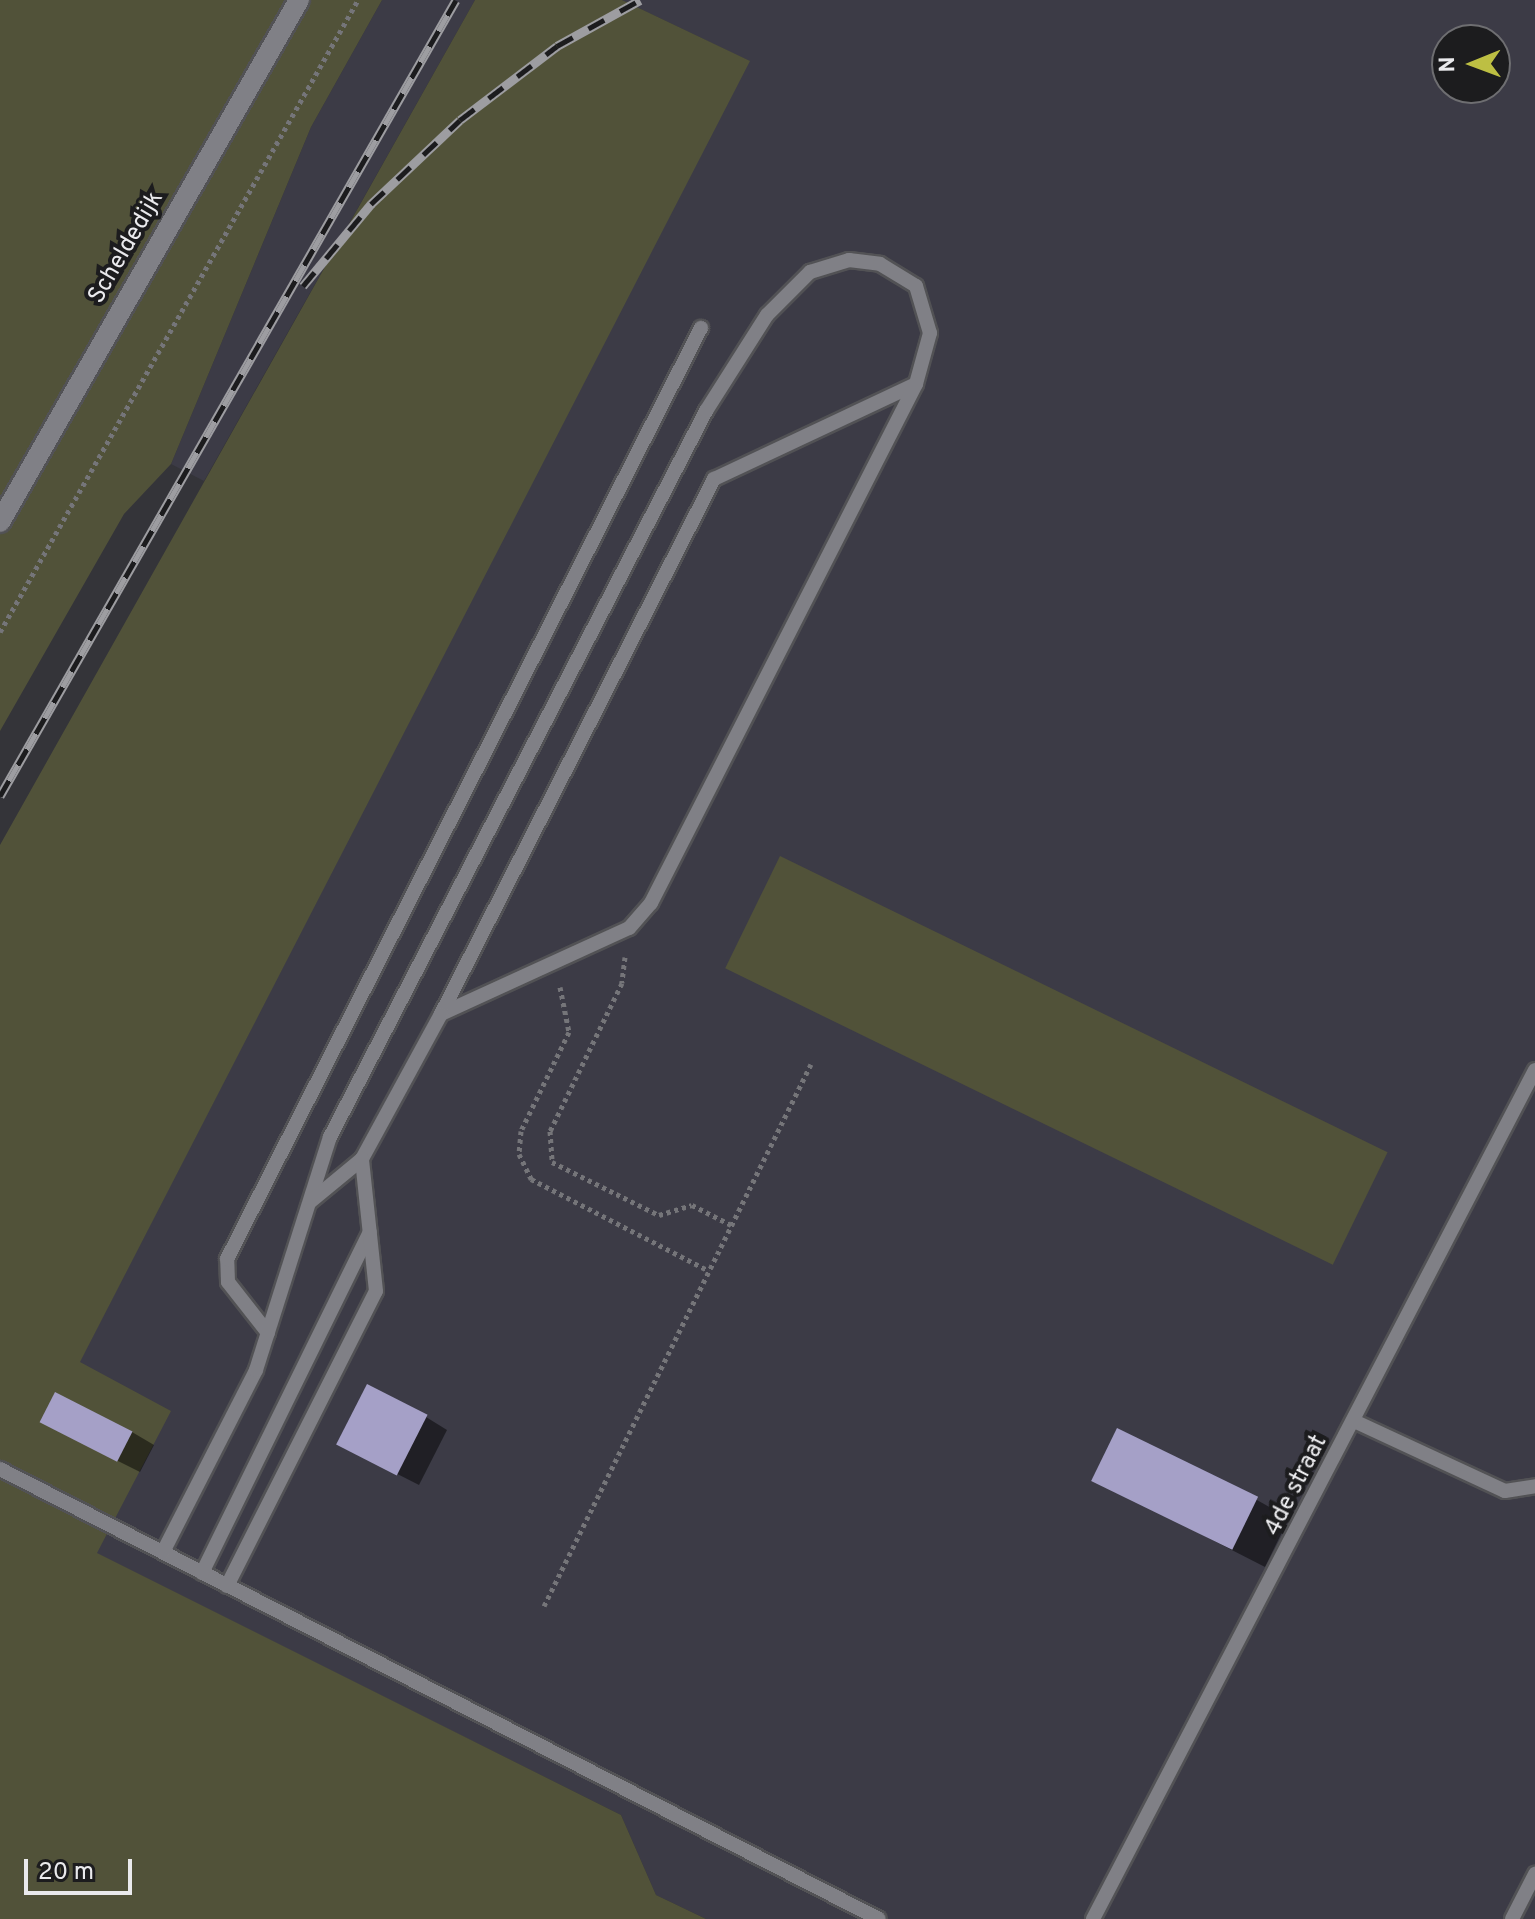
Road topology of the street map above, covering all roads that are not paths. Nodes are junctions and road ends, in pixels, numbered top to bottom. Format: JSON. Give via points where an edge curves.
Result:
{"nodes":[{"id":1,"x":299,"y":0,"type":"edge"},
{"id":2,"x":701,"y":328,"type":"dead end"},
{"id":3,"x":916,"y":384,"type":"junction"},
{"id":4,"x":0,"y":522,"type":"edge"},
{"id":5,"x":441,"y":1014,"type":"junction"},
{"id":6,"x":1535,"y":1070,"type":"edge"},
{"id":7,"x":362,"y":1159,"type":"junction"},
{"id":8,"x":310,"y":1202,"type":"junction"},
{"id":9,"x":370,"y":1232,"type":"junction"},
{"id":10,"x":268,"y":1333,"type":"junction"},
{"id":11,"x":1354,"y":1421,"type":"junction"},
{"id":12,"x":0,"y":1469,"type":"edge"},
{"id":13,"x":1535,"y":1486,"type":"edge"},
{"id":14,"x":163,"y":1552,"type":"junction"},
{"id":15,"x":202,"y":1573,"type":"junction"},
{"id":16,"x":227,"y":1586,"type":"junction"},
{"id":17,"x":1535,"y":1874,"type":"edge"},
{"id":18,"x":879,"y":1919,"type":"edge"},
{"id":19,"x":1093,"y":1919,"type":"edge"},
{"id":20,"x":1512,"y":1919,"type":"edge"}],
"edges":[{"from":1,"to":4,"type":"street","name":"Scheldedijk"},
{"from":2,"to":10,"type":"lane","via":[[227,1259],[228,1282]]},
{"from":3,"to":5,"type":"lane","via":[[651,903],[629,928]]},
{"from":3,"to":5,"type":"lane","via":[[714,479]]},
{"from":3,"to":8,"type":"lane","via":[[930,333],[920,298],[916,286],[880,264],[849,260],[810,272],[767,315],[706,411],[330,1137]]},
{"from":5,"to":7,"type":"lane"},
{"from":6,"to":11,"type":"lane","name":"4de straat"},
{"from":7,"to":8,"type":"lane"},
{"from":7,"to":9,"type":"lane"},
{"from":8,"to":10,"type":"lane"},
{"from":9,"to":15,"type":"lane"},
{"from":9,"to":16,"type":"lane","via":[[376,1291]]},
{"from":10,"to":14,"type":"lane","via":[[256,1370]]},
{"from":11,"to":13,"type":"lane","via":[[1505,1491]]},
{"from":11,"to":19,"type":"lane","name":"4de straat"},
{"from":12,"to":14,"type":"lane"},
{"from":14,"to":15,"type":"lane"},
{"from":15,"to":16,"type":"lane"},
{"from":16,"to":18,"type":"lane"},
{"from":17,"to":20,"type":"lane"}]}
